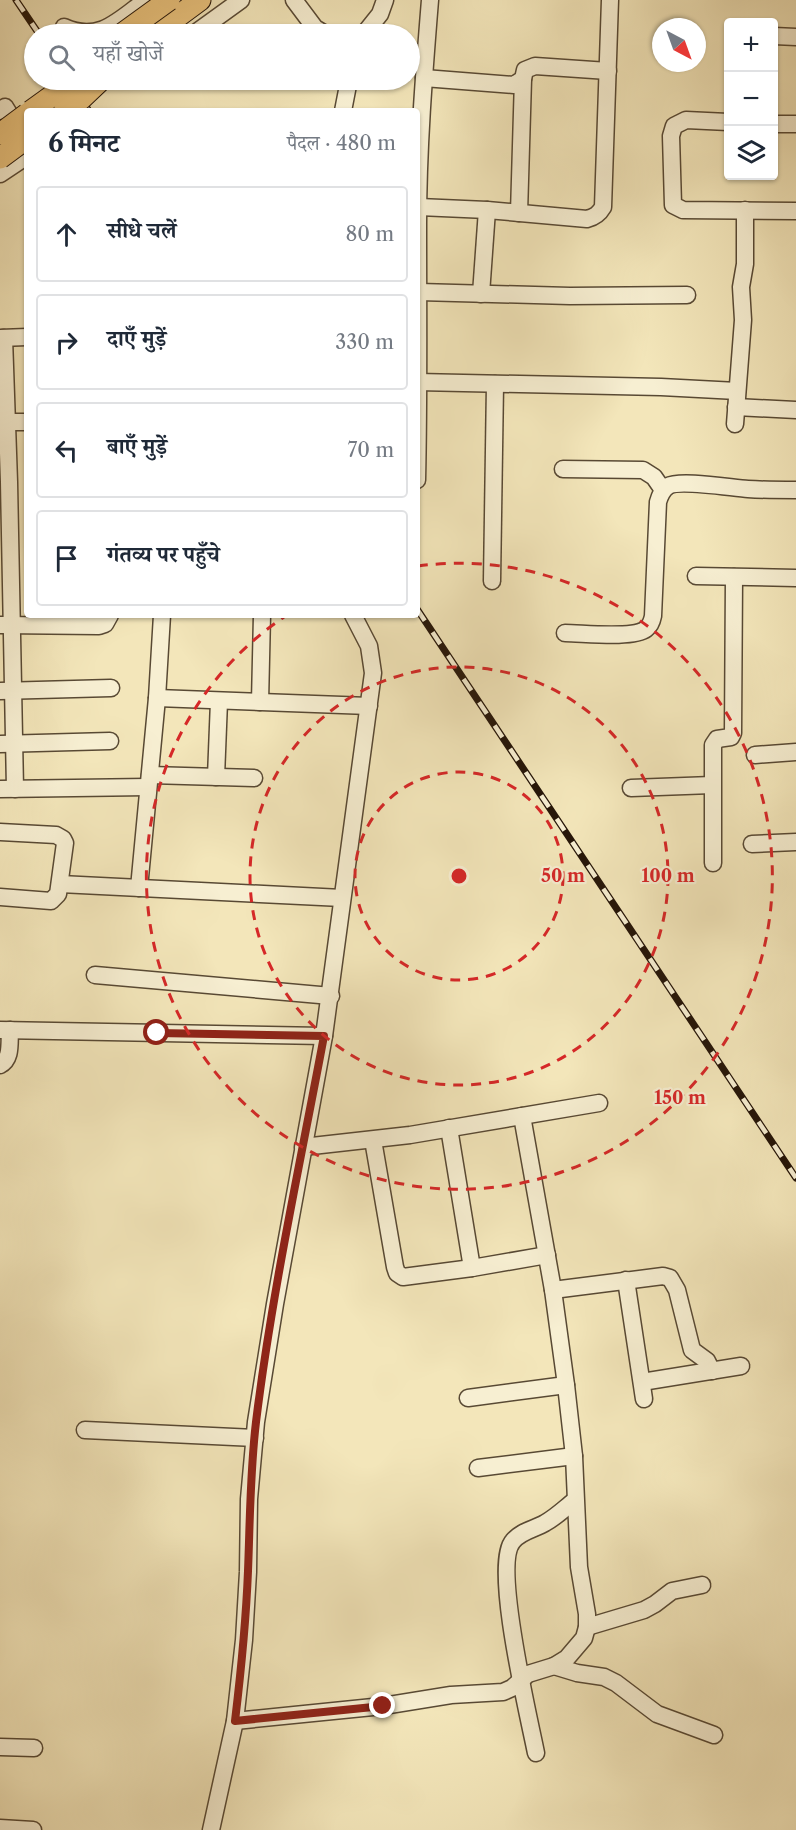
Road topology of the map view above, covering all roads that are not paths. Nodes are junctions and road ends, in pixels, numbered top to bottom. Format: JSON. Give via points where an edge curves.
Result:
{"nodes":[{"id":1,"x":169,"y":0,"type":"edge"},
{"id":2,"x":200,"y":0,"type":"edge"},
{"id":3,"x":241,"y":0,"type":"edge"},
{"id":4,"x":294,"y":0,"type":"edge"},
{"id":5,"x":385,"y":0,"type":"edge"},
{"id":6,"x":430,"y":0,"type":"edge"},
{"id":7,"x":610,"y":0,"type":"edge"},
{"id":8,"x":140,"y":4,"type":"edge"},
{"id":9,"x":113,"y":24,"type":"edge"},
{"id":10,"x":136,"y":24,"type":"edge"},
{"id":11,"x":149,"y":24,"type":"edge"},
{"id":12,"x":168,"y":24,"type":"edge"},
{"id":13,"x":209,"y":24,"type":"edge"},
{"id":14,"x":312,"y":24,"type":"edge"},
{"id":15,"x":372,"y":24,"type":"edge"},
{"id":16,"x":778,"y":36,"type":"edge"},
{"id":17,"x":796,"y":37,"type":"edge"},
{"id":18,"x":608,"y":71,"type":"junction"},
{"id":19,"x":424,"y":78,"type":"junction"},
{"id":20,"x":523,"y":79,"type":"junction"},
{"id":21,"x":60,"y":90,"type":"edge"},
{"id":22,"x":90,"y":90,"type":"edge"},
{"id":23,"x":347,"y":90,"type":"edge"},
{"id":24,"x":35,"y":108,"type":"edge"},
{"id":25,"x":68,"y":108,"type":"edge"},
{"id":26,"x":343,"y":108,"type":"edge"},
{"id":27,"x":0,"y":111,"type":"edge"},
{"id":28,"x":24,"y":116,"type":"edge"},
{"id":29,"x":724,"y":122,"type":"edge"},
{"id":30,"x":778,"y":124,"type":"edge"},
{"id":31,"x":796,"y":124,"type":"edge"},
{"id":32,"x":0,"y":134,"type":"edge"},
{"id":33,"x":24,"y":136,"type":"edge"},
{"id":34,"x":24,"y":142,"type":"edge"},
{"id":35,"x":0,"y":158,"type":"edge"},
{"id":36,"x":24,"y":158,"type":"edge"},
{"id":37,"x":0,"y":174,"type":"edge"},
{"id":38,"x":420,"y":181,"type":"edge"},
{"id":39,"x":420,"y":207,"type":"edge"},
{"id":40,"x":487,"y":210,"type":"junction"},
{"id":41,"x":746,"y":210,"type":"junction"},
{"id":42,"x":796,"y":211,"type":"edge"},
{"id":43,"x":519,"y":213,"type":"junction"},
{"id":44,"x":420,"y":292,"type":"edge"},
{"id":45,"x":481,"y":294,"type":"junction"},
{"id":46,"x":687,"y":295,"type":"dead end"},
{"id":47,"x":24,"y":337,"type":"edge"},
{"id":48,"x":2,"y":338,"type":"edge"},
{"id":49,"x":420,"y":382,"type":"edge"},
{"id":50,"x":495,"y":384,"type":"junction"},
{"id":51,"x":737,"y":399,"type":"junction"},
{"id":52,"x":796,"y":410,"type":"edge"},
{"id":53,"x":7,"y":422,"type":"junction"},
{"id":54,"x":24,"y":422,"type":"edge"},
{"id":55,"x":735,"y":424,"type":"dead end"},
{"id":56,"x":563,"y":469,"type":"dead end"},
{"id":57,"x":24,"y":482,"type":"edge"},
{"id":58,"x":5,"y":483,"type":"edge"},
{"id":59,"x":663,"y":490,"type":"junction"},
{"id":60,"x":796,"y":490,"type":"edge"},
{"id":61,"x":13,"y":553,"type":"edge"},
{"id":62,"x":696,"y":576,"type":"dead end"},
{"id":63,"x":734,"y":577,"type":"junction"},
{"id":64,"x":796,"y":578,"type":"edge"},
{"id":65,"x":492,"y":581,"type":"dead end"},
{"id":66,"x":108,"y":618,"type":"edge"},
{"id":67,"x":162,"y":618,"type":"edge"},
{"id":68,"x":262,"y":618,"type":"edge"},
{"id":69,"x":355,"y":618,"type":"edge"},
{"id":70,"x":6,"y":626,"type":"edge"},
{"id":71,"x":565,"y":633,"type":"dead end"},
{"id":72,"x":111,"y":688,"type":"dead end"},
{"id":73,"x":7,"y":691,"type":"edge"},
{"id":74,"x":157,"y":699,"type":"junction"},
{"id":75,"x":219,"y":701,"type":"junction"},
{"id":76,"x":260,"y":702,"type":"junction"},
{"id":77,"x":369,"y":706,"type":"junction"},
{"id":78,"x":110,"y":741,"type":"dead end"},
{"id":79,"x":7,"y":744,"type":"edge"},
{"id":80,"x":796,"y":752,"type":"edge"},
{"id":81,"x":755,"y":755,"type":"dead end"},
{"id":82,"x":216,"y":777,"type":"junction"},
{"id":83,"x":254,"y":778,"type":"dead end"},
{"id":84,"x":149,"y":781,"type":"junction"},
{"id":85,"x":712,"y":784,"type":"junction"},
{"id":86,"x":631,"y":788,"type":"dead end"},
{"id":87,"x":8,"y":789,"type":"edge"},
{"id":88,"x":0,"y":832,"type":"edge"},
{"id":89,"x":796,"y":842,"type":"edge"},
{"id":90,"x":752,"y":844,"type":"dead end"},
{"id":91,"x":713,"y":863,"type":"dead end"},
{"id":92,"x":60,"y":884,"type":"junction"},
{"id":93,"x":140,"y":888,"type":"junction"},
{"id":94,"x":0,"y":897,"type":"edge"},
{"id":95,"x":342,"y":898,"type":"junction"},
{"id":96,"x":95,"y":975,"type":"dead end"},
{"id":97,"x":331,"y":996,"type":"junction"},
{"id":98,"x":5,"y":1030,"type":"edge"},
{"id":99,"x":324,"y":1036,"type":"junction"},
{"id":100,"x":0,"y":1065,"type":"edge"},
{"id":101,"x":599,"y":1103,"type":"dead end"},
{"id":102,"x":522,"y":1116,"type":"junction"},
{"id":103,"x":449,"y":1128,"type":"junction"},
{"id":104,"x":373,"y":1140,"type":"junction"},
{"id":105,"x":303,"y":1147,"type":"junction"},
{"id":106,"x":547,"y":1255,"type":"junction"},
{"id":107,"x":472,"y":1268,"type":"junction"},
{"id":108,"x":626,"y":1280,"type":"junction"},
{"id":109,"x":553,"y":1290,"type":"junction"},
{"id":110,"x":741,"y":1366,"type":"dead end"},
{"id":111,"x":711,"y":1371,"type":"junction"},
{"id":112,"x":566,"y":1385,"type":"junction"},
{"id":113,"x":468,"y":1398,"type":"dead end"},
{"id":114,"x":85,"y":1430,"type":"dead end"},
{"id":115,"x":255,"y":1438,"type":"junction"},
{"id":116,"x":574,"y":1456,"type":"junction"},
{"id":117,"x":478,"y":1468,"type":"dead end"},
{"id":118,"x":574,"y":1501,"type":"junction"},
{"id":119,"x":702,"y":1585,"type":"dead end"},
{"id":120,"x":587,"y":1627,"type":"junction"},
{"id":121,"x":554,"y":1665,"type":"junction"},
{"id":122,"x":521,"y":1679,"type":"junction"},
{"id":123,"x":235,"y":1721,"type":"junction"},
{"id":124,"x":714,"y":1735,"type":"dead end"},
{"id":125,"x":0,"y":1747,"type":"edge"},
{"id":126,"x":34,"y":1748,"type":"dead end"},
{"id":127,"x":537,"y":1753,"type":"dead end"},
{"id":128,"x":0,"y":1828,"type":"edge"},
{"id":129,"x":33,"y":1830,"type":"edge"},
{"id":130,"x":211,"y":1830,"type":"edge"}],
"edges":[{"from":1,"to":10,"type":"main road","bridge":true},
{"from":2,"to":12,"type":"main road"},
{"from":3,"to":13,"type":"street"},
{"from":4,"to":14,"type":"street"},
{"from":5,"to":15,"type":"street"},
{"from":6,"to":19,"type":"street"},
{"from":7,"to":18,"type":"street"},
{"from":8,"to":9,"type":"street"},
{"from":8,"to":11,"type":"street"},
{"from":16,"to":17,"type":"street"},
{"from":18,"to":20,"type":"street","via":[[535,66],[525,70]]},
{"from":18,"to":43,"type":"street","via":[[603,207],[594,218],[587,219]]},
{"from":19,"to":20,"type":"street","via":[[513,85]]},
{"from":19,"to":38,"type":"street"},
{"from":20,"to":43,"type":"street"},
{"from":21,"to":24,"type":"main road","bridge":true},
{"from":22,"to":25,"type":"main road","bridge":true},
{"from":23,"to":26,"type":"street"},
{"from":27,"to":33,"type":"street","via":[[5,107]]},
{"from":28,"to":32,"type":"main road","bridge":true},
{"from":29,"to":41,"type":"street","via":[[686,120],[674,126],[672,203],[683,210]]},
{"from":30,"to":31,"type":"street"},
{"from":34,"to":35,"type":"main road","bridge":true},
{"from":36,"to":37,"type":"street"},
{"from":39,"to":40,"type":"street"},
{"from":40,"to":43,"type":"street"},
{"from":40,"to":45,"type":"street"},
{"from":41,"to":42,"type":"street"},
{"from":41,"to":51,"type":"street"},
{"from":44,"to":45,"type":"street"},
{"from":45,"to":46,"type":"street"},
{"from":47,"to":48,"type":"street"},
{"from":48,"to":53,"type":"street"},
{"from":49,"to":50,"type":"street"},
{"from":50,"to":51,"type":"street","via":[[661,387]]},
{"from":50,"to":65,"type":"street"},
{"from":51,"to":52,"type":"street"},
{"from":51,"to":55,"type":"street"},
{"from":53,"to":54,"type":"street"},
{"from":53,"to":58,"type":"street"},
{"from":56,"to":59,"type":"street","via":[[643,470]]},
{"from":57,"to":58,"type":"street"},
{"from":58,"to":61,"type":"street"},
{"from":59,"to":60,"type":"street","via":[[674,484]]},
{"from":59,"to":71,"type":"street","via":[[657,502],[651,623],[645,630],[631,634]]},
{"from":61,"to":70,"type":"street"},
{"from":62,"to":63,"type":"street"},
{"from":63,"to":64,"type":"street"},
{"from":63,"to":85,"type":"street","via":[[733,732],[731,737],[714,741]]},
{"from":66,"to":70,"type":"street","via":[[99,626]]},
{"from":67,"to":74,"type":"street"},
{"from":68,"to":76,"type":"street"},
{"from":69,"to":77,"type":"street","via":[[369,646],[373,673]]},
{"from":70,"to":73,"type":"street"},
{"from":72,"to":73,"type":"street"},
{"from":73,"to":79,"type":"street"},
{"from":74,"to":75,"type":"street"},
{"from":74,"to":84,"type":"street"},
{"from":75,"to":76,"type":"street"},
{"from":75,"to":82,"type":"street"},
{"from":76,"to":77,"type":"street"},
{"from":77,"to":95,"type":"street"},
{"from":78,"to":79,"type":"street"},
{"from":79,"to":87,"type":"street"},
{"from":80,"to":81,"type":"street"},
{"from":82,"to":83,"type":"street"},
{"from":82,"to":84,"type":"street"},
{"from":84,"to":87,"type":"street"},
{"from":84,"to":93,"type":"street"},
{"from":85,"to":86,"type":"street"},
{"from":85,"to":91,"type":"street"},
{"from":88,"to":92,"type":"street","via":[[60,836],[65,843]]},
{"from":89,"to":90,"type":"street"},
{"from":92,"to":93,"type":"street"},
{"from":92,"to":94,"type":"street","via":[[51,901]]},
{"from":93,"to":95,"type":"street"},
{"from":95,"to":97,"type":"street"},
{"from":96,"to":97,"type":"street"},
{"from":97,"to":99,"type":"street"},
{"from":98,"to":99,"type":"street"},
{"from":98,"to":100,"type":"street","via":[[8,1057]]},
{"from":99,"to":105,"type":"street"},
{"from":101,"to":102,"type":"street"},
{"from":102,"to":103,"type":"street"},
{"from":102,"to":106,"type":"street"},
{"from":103,"to":104,"type":"street"},
{"from":103,"to":107,"type":"street"},
{"from":104,"to":105,"type":"street"},
{"from":104,"to":107,"type":"street","via":[[398,1273],[410,1277]]},
{"from":105,"to":115,"type":"street"},
{"from":106,"to":107,"type":"street"},
{"from":106,"to":109,"type":"street"},
{"from":108,"to":109,"type":"street"},
{"from":108,"to":111,"type":"street","via":[[670,1278],[677,1290],[692,1350],[706,1360]]},
{"from":108,"to":111,"type":"street","via":[[643,1390]]},
{"from":109,"to":112,"type":"street"},
{"from":110,"to":111,"type":"street"},
{"from":112,"to":113,"type":"street"},
{"from":112,"to":116,"type":"street"},
{"from":114,"to":115,"type":"street"},
{"from":115,"to":123,"type":"street","via":[[244,1640]]},
{"from":116,"to":117,"type":"street"},
{"from":116,"to":118,"type":"street"},
{"from":118,"to":120,"type":"street"},
{"from":118,"to":122,"type":"street","via":[[548,1522],[520,1535],[508,1550],[512,1627]]},
{"from":119,"to":120,"type":"street","via":[[672,1591],[644,1610]]},
{"from":120,"to":121,"type":"street","via":[[576,1650]]},
{"from":121,"to":122,"type":"street"},
{"from":121,"to":124,"type":"street","via":[[604,1677],[657,1714]]},
{"from":122,"to":123,"type":"street","via":[[503,1692]]},
{"from":122,"to":127,"type":"street"},
{"from":123,"to":130,"type":"street"},
{"from":125,"to":126,"type":"street"},
{"from":128,"to":129,"type":"street"}]}
